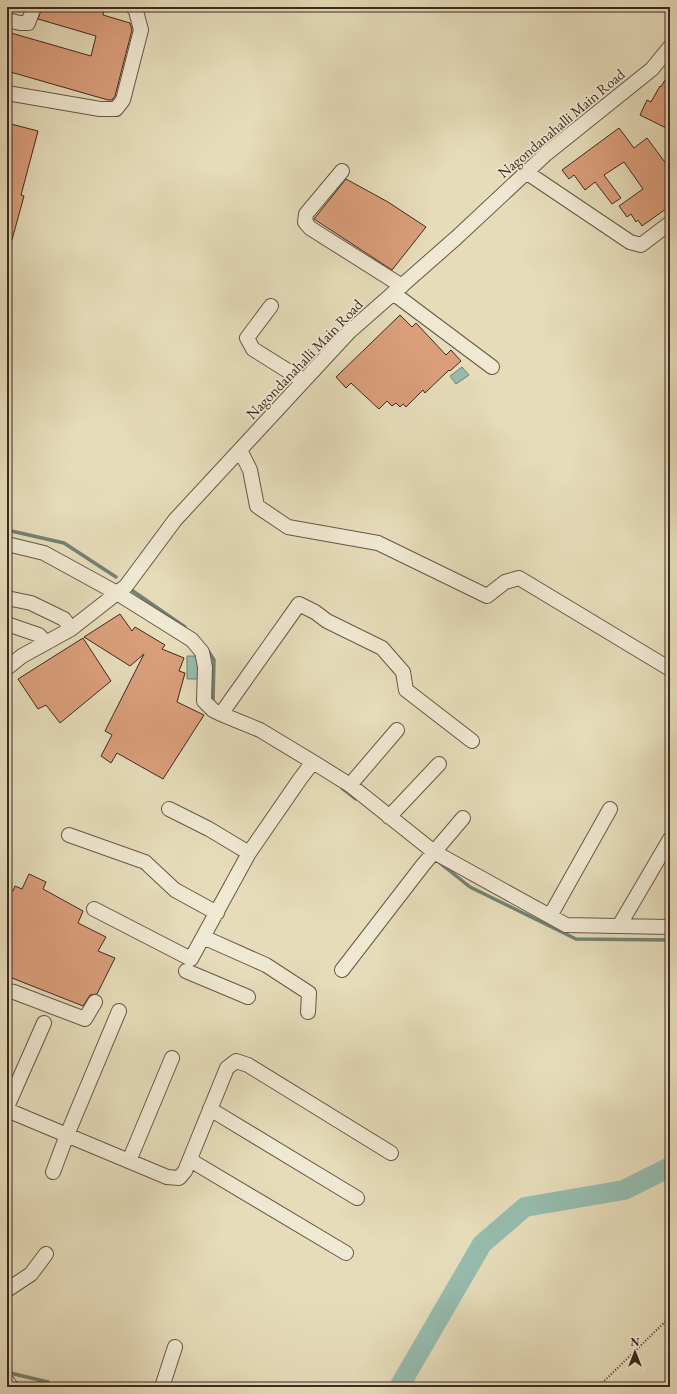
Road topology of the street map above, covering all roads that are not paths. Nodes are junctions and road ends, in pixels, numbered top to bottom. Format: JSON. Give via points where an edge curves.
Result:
{"nodes":[{"id":1,"x":34,"y":7,"type":"edge"},
{"id":2,"x":133,"y":7,"type":"edge"},
{"id":3,"x":7,"y":20,"type":"edge"},
{"id":4,"x":670,"y":47,"type":"edge"},
{"id":5,"x":7,"y":93,"type":"edge"},
{"id":6,"x":342,"y":171,"type":"dead end"},
{"id":7,"x":526,"y":172,"type":"junction"},
{"id":8,"x":670,"y":223,"type":"edge"},
{"id":9,"x":398,"y":290,"type":"junction"},
{"id":10,"x":271,"y":306,"type":"dead end"},
{"id":11,"x":492,"y":367,"type":"dead end"},
{"id":12,"x":304,"y":381,"type":"junction"},
{"id":13,"x":240,"y":450,"type":"junction"},
{"id":14,"x":7,"y":544,"type":"edge"},
{"id":15,"x":117,"y":593,"type":"junction"},
{"id":16,"x":7,"y":598,"type":"edge"},
{"id":17,"x":7,"y":624,"type":"edge"},
{"id":18,"x":71,"y":629,"type":"junction"},
{"id":19,"x":46,"y":643,"type":"junction"},
{"id":20,"x":7,"y":668,"type":"edge"},
{"id":21,"x":670,"y":669,"type":"edge"},
{"id":22,"x":221,"y":714,"type":"junction"},
{"id":23,"x":397,"y":730,"type":"dead end"},
{"id":24,"x":472,"y":741,"type":"dead end"},
{"id":25,"x":313,"y":762,"type":"junction"},
{"id":26,"x":439,"y":764,"type":"dead end"},
{"id":27,"x":350,"y":785,"type":"junction"},
{"id":28,"x":169,"y":809,"type":"dead end"},
{"id":29,"x":610,"y":809,"type":"dead end"},
{"id":30,"x":389,"y":817,"type":"junction"},
{"id":31,"x":463,"y":818,"type":"dead end"},
{"id":32,"x":68,"y":835,"type":"dead end"},
{"id":33,"x":670,"y":840,"type":"edge"},
{"id":34,"x":434,"y":852,"type":"junction"},
{"id":35,"x":249,"y":853,"type":"junction"},
{"id":36,"x":94,"y":909,"type":"dead end"},
{"id":37,"x":217,"y":913,"type":"junction"},
{"id":38,"x":550,"y":916,"type":"junction"},
{"id":39,"x":619,"y":926,"type":"junction"},
{"id":40,"x":670,"y":927,"type":"edge"},
{"id":41,"x":203,"y":937,"type":"junction"},
{"id":42,"x":342,"y":970,"type":"dead end"},
{"id":43,"x":186,"y":971,"type":"junction"},
{"id":44,"x":7,"y":990,"type":"edge"},
{"id":45,"x":248,"y":997,"type":"dead end"},
{"id":46,"x":95,"y":1002,"type":"dead end"},
{"id":47,"x":119,"y":1011,"type":"dead end"},
{"id":48,"x":308,"y":1012,"type":"dead end"},
{"id":49,"x":44,"y":1023,"type":"dead end"},
{"id":50,"x":172,"y":1058,"type":"dead end"},
{"id":51,"x":7,"y":1107,"type":"edge"},
{"id":52,"x":210,"y":1109,"type":"junction"},
{"id":53,"x":7,"y":1110,"type":"edge"},
{"id":54,"x":66,"y":1135,"type":"junction"},
{"id":55,"x":391,"y":1153,"type":"dead end"},
{"id":56,"x":190,"y":1160,"type":"junction"},
{"id":57,"x":129,"y":1161,"type":"junction"},
{"id":58,"x":53,"y":1172,"type":"dead end"},
{"id":59,"x":357,"y":1198,"type":"dead end"},
{"id":60,"x":346,"y":1253,"type":"dead end"},
{"id":61,"x":46,"y":1254,"type":"dead end"},
{"id":62,"x":7,"y":1290,"type":"edge"},
{"id":63,"x":175,"y":1347,"type":"dead end"},
{"id":64,"x":7,"y":1381,"type":"edge"},
{"id":65,"x":11,"y":1387,"type":"edge"},
{"id":66,"x":162,"y":1387,"type":"edge"}],
"edges":[{"from":1,"to":3,"type":"street","via":[[28,23],[20,24]]},
{"from":2,"to":5,"type":"street","via":[[141,30],[123,100],[116,109],[100,110]]},
{"from":4,"to":7,"type":"street","name":"Nagondanahalli Main Road","via":[[652,69]]},
{"from":6,"to":9,"type":"street","via":[[306,214],[305,222]]},
{"from":7,"to":8,"type":"street","via":[[630,242],[641,246]]},
{"from":7,"to":9,"type":"street","name":"Nagondanahalli Main Road"},
{"from":9,"to":11,"type":"street"},
{"from":9,"to":12,"type":"street","name":"Nagondanahalli Main Road","via":[[349,332]]},
{"from":10,"to":12,"type":"street","via":[[247,338],[253,349]]},
{"from":12,"to":13,"type":"street","name":"Nagondanahalli Main Road"},
{"from":13,"to":15,"type":"street","name":"Nagondanahalli Main Road","via":[[175,520],[126,586]]},
{"from":13,"to":21,"type":"street","via":[[250,470],[257,506],[288,527],[378,543],[487,596],[505,582],[519,578]]},
{"from":14,"to":15,"type":"street","via":[[44,553]]},
{"from":15,"to":18,"type":"street","name":"Nagondanahalli Main Road"},
{"from":15,"to":22,"type":"street","via":[[192,640],[202,652],[205,668],[204,700]]},
{"from":16,"to":18,"type":"street","via":[[31,603],[64,619]]},
{"from":17,"to":19,"type":"street","via":[[39,635]]},
{"from":18,"to":19,"type":"street","name":"Nagondanahalli Main Road"},
{"from":19,"to":20,"type":"street","name":"Nagondanahalli Main Road","via":[[22,656]]},
{"from":22,"to":24,"type":"street","via":[[299,604],[382,648],[403,672],[406,690]]},
{"from":22,"to":25,"type":"street","via":[[260,730]]},
{"from":23,"to":27,"type":"street"},
{"from":25,"to":27,"type":"street"},
{"from":25,"to":35,"type":"street"},
{"from":26,"to":30,"type":"street"},
{"from":27,"to":30,"type":"street"},
{"from":28,"to":35,"type":"street"},
{"from":29,"to":38,"type":"street"},
{"from":30,"to":34,"type":"street"},
{"from":31,"to":34,"type":"street"},
{"from":32,"to":37,"type":"street","via":[[145,862],[175,890]]},
{"from":33,"to":39,"type":"street"},
{"from":34,"to":38,"type":"street"},
{"from":34,"to":42,"type":"street"},
{"from":35,"to":37,"type":"street"},
{"from":36,"to":43,"type":"street"},
{"from":37,"to":41,"type":"street"},
{"from":38,"to":39,"type":"street","via":[[566,925]]},
{"from":39,"to":40,"type":"street"},
{"from":41,"to":43,"type":"street"},
{"from":41,"to":48,"type":"street","via":[[266,965],[309,993]]},
{"from":43,"to":45,"type":"street"},
{"from":44,"to":46,"type":"street","via":[[85,1019]]},
{"from":47,"to":54,"type":"street"},
{"from":49,"to":51,"type":"street"},
{"from":50,"to":57,"type":"street"},
{"from":52,"to":55,"type":"street","via":[[227,1068],[236,1061],[248,1065]]},
{"from":52,"to":56,"type":"street"},
{"from":52,"to":59,"type":"street"},
{"from":53,"to":54,"type":"street"},
{"from":54,"to":57,"type":"street"},
{"from":54,"to":58,"type":"street"},
{"from":56,"to":57,"type":"street","via":[[180,1178],[168,1177]]},
{"from":56,"to":60,"type":"street"},
{"from":61,"to":62,"type":"street","via":[[31,1274]]},
{"from":63,"to":66,"type":"street"},
{"from":64,"to":65,"type":"street"}]}
